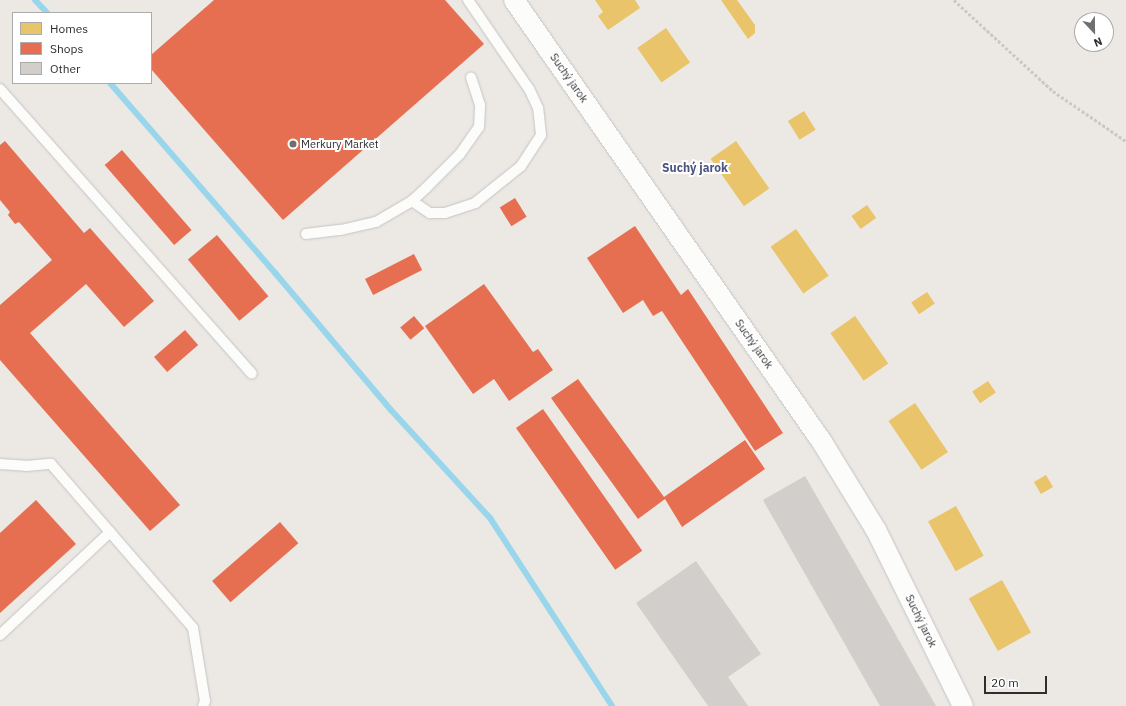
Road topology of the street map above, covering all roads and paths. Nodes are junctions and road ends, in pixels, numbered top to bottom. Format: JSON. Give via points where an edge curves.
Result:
{"nodes":[{"id":1,"x":468,"y":0,"type":"edge"},
{"id":2,"x":514,"y":0,"type":"edge"},
{"id":3,"x":954,"y":0,"type":"edge"},
{"id":4,"x":471,"y":77,"type":"dead end"},
{"id":5,"x":0,"y":89,"type":"edge"},
{"id":6,"x":1126,"y":141,"type":"edge"},
{"id":7,"x":412,"y":201,"type":"junction"},
{"id":8,"x":306,"y":234,"type":"dead end"},
{"id":9,"x":252,"y":374,"type":"dead end"},
{"id":10,"x":0,"y":464,"type":"edge"},
{"id":11,"x":110,"y":532,"type":"junction"},
{"id":12,"x":0,"y":635,"type":"edge"},
{"id":13,"x":203,"y":706,"type":"edge"},
{"id":14,"x":963,"y":706,"type":"edge"}],
"edges":[{"from":1,"to":7,"type":"lane","via":[[529,89],[538,108],[541,135],[520,166],[474,203],[445,213],[430,213]]},
{"from":2,"to":14,"type":"street","name":"Suchý jarok","via":[[822,442],[876,530]]},
{"from":3,"to":6,"type":"path","via":[[1053,91]]},
{"from":4,"to":7,"type":"lane","via":[[480,105],[479,127],[460,154]]},
{"from":5,"to":9,"type":"lane"},
{"from":7,"to":8,"type":"lane","via":[[376,222]]},
{"from":10,"to":11,"type":"lane","via":[[51,464]]},
{"from":11,"to":12,"type":"lane"},
{"from":11,"to":13,"type":"lane","via":[[193,628],[205,700]]}]}
